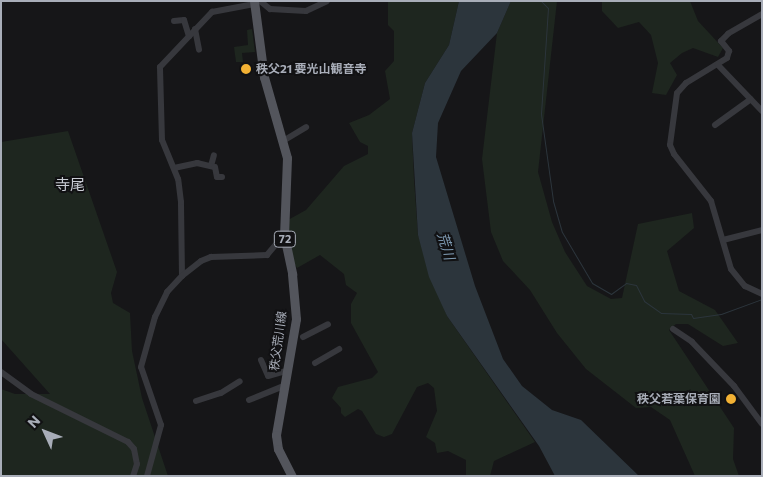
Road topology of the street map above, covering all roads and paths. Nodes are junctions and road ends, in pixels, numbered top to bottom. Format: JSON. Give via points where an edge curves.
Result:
{"nodes":[{"id":1,"x":328,"y":1,"type":"edge"},
{"id":2,"x":256,"y":2,"type":"edge"},
{"id":3,"x":762,"y":14,"type":"edge"},
{"id":4,"x":174,"y":21,"type":"dead end"},
{"id":5,"x":195,"y":29,"type":"junction"},
{"id":6,"x":189,"y":36,"type":"junction"},
{"id":7,"x":199,"y":50,"type":"dead end"},
{"id":8,"x":718,"y":65,"type":"junction"},
{"id":9,"x":751,"y":99,"type":"junction"},
{"id":10,"x":762,"y":111,"type":"edge"},
{"id":11,"x":715,"y":125,"type":"dead end"},
{"id":12,"x":306,"y":127,"type":"dead end"},
{"id":13,"x":283,"y":141,"type":"junction"},
{"id":14,"x":214,"y":155,"type":"dead end"},
{"id":15,"x":210,"y":166,"type":"junction"},
{"id":16,"x":174,"y":168,"type":"junction"},
{"id":17,"x":222,"y":178,"type":"dead end"},
{"id":18,"x":762,"y":230,"type":"edge"},
{"id":19,"x":284,"y":234,"type":"junction"},
{"id":20,"x":723,"y":240,"type":"junction"},
{"id":21,"x":182,"y":276,"type":"junction"},
{"id":22,"x":762,"y":294,"type":"edge"},
{"id":23,"x":328,"y":324,"type":"dead end"},
{"id":24,"x":673,"y":329,"type":"dead end"},
{"id":25,"x":303,"y":337,"type":"dead end"},
{"id":26,"x":339,"y":349,"type":"dead end"},
{"id":27,"x":261,"y":360,"type":"dead end"},
{"id":28,"x":315,"y":363,"type":"dead end"},
{"id":29,"x":286,"y":371,"type":"junction"},
{"id":30,"x":1,"y":372,"type":"edge"},
{"id":31,"x":240,"y":381,"type":"dead end"},
{"id":32,"x":283,"y":386,"type":"junction"},
{"id":33,"x":196,"y":400,"type":"dead end"},
{"id":34,"x":249,"y":400,"type":"dead end"},
{"id":35,"x":762,"y":424,"type":"edge"},
{"id":36,"x":133,"y":476,"type":"edge"},
{"id":37,"x":147,"y":476,"type":"edge"},
{"id":38,"x":292,"y":476,"type":"edge"}],
"edges":[{"from":1,"to":2,"type":"street","via":[[306,11],[270,9]]},
{"from":2,"to":5,"type":"street","via":[[220,8],[206,16]]},
{"from":2,"to":13,"type":"main road","name":"秩父荒川線","number":"72","via":[[264,77]]},
{"from":3,"to":8,"type":"street","via":[[722,41],[729,55]]},
{"from":4,"to":6,"type":"street","via":[[184,20]]},
{"from":5,"to":6,"type":"street"},
{"from":5,"to":7,"type":"street"},
{"from":6,"to":16,"type":"street","via":[[163,63],[160,72],[162,140]]},
{"from":8,"to":9,"type":"street"},
{"from":8,"to":20,"type":"street","via":[[689,81],[677,93],[670,145],[712,201]]},
{"from":9,"to":10,"type":"street"},
{"from":9,"to":11,"type":"street"},
{"from":12,"to":13,"type":"street"},
{"from":13,"to":19,"type":"main road","name":"秩父荒川線","number":"72","via":[[288,174]]},
{"from":14,"to":15,"type":"street"},
{"from":15,"to":16,"type":"street","via":[[197,163]]},
{"from":15,"to":17,"type":"street","via":[[215,167],[217,177]]},
{"from":16,"to":21,"type":"street","via":[[181,202]]},
{"from":18,"to":20,"type":"street"},
{"from":19,"to":21,"type":"street","via":[[267,255],[211,257]]},
{"from":19,"to":29,"type":"main road","name":"秩父荒川線","number":"72","via":[[296,319]]},
{"from":20,"to":22,"type":"street","via":[[730,269],[745,286]]},
{"from":21,"to":37,"type":"street","via":[[167,292],[155,316],[140,366],[161,425]]},
{"from":23,"to":25,"type":"street"},
{"from":24,"to":35,"type":"street","via":[[692,342],[734,386]]},
{"from":26,"to":28,"type":"street"},
{"from":27,"to":29,"type":"street","via":[[268,376]]},
{"from":29,"to":32,"type":"main road","name":"秩父荒川線","number":"72"},
{"from":30,"to":36,"type":"street","via":[[31,394],[128,442],[134,449],[137,464]]},
{"from":31,"to":33,"type":"street","via":[[221,393]]},
{"from":32,"to":34,"type":"street"},
{"from":32,"to":38,"type":"main road","name":"秩父荒川線","number":"72","via":[[276,435],[278,449]]}]}
